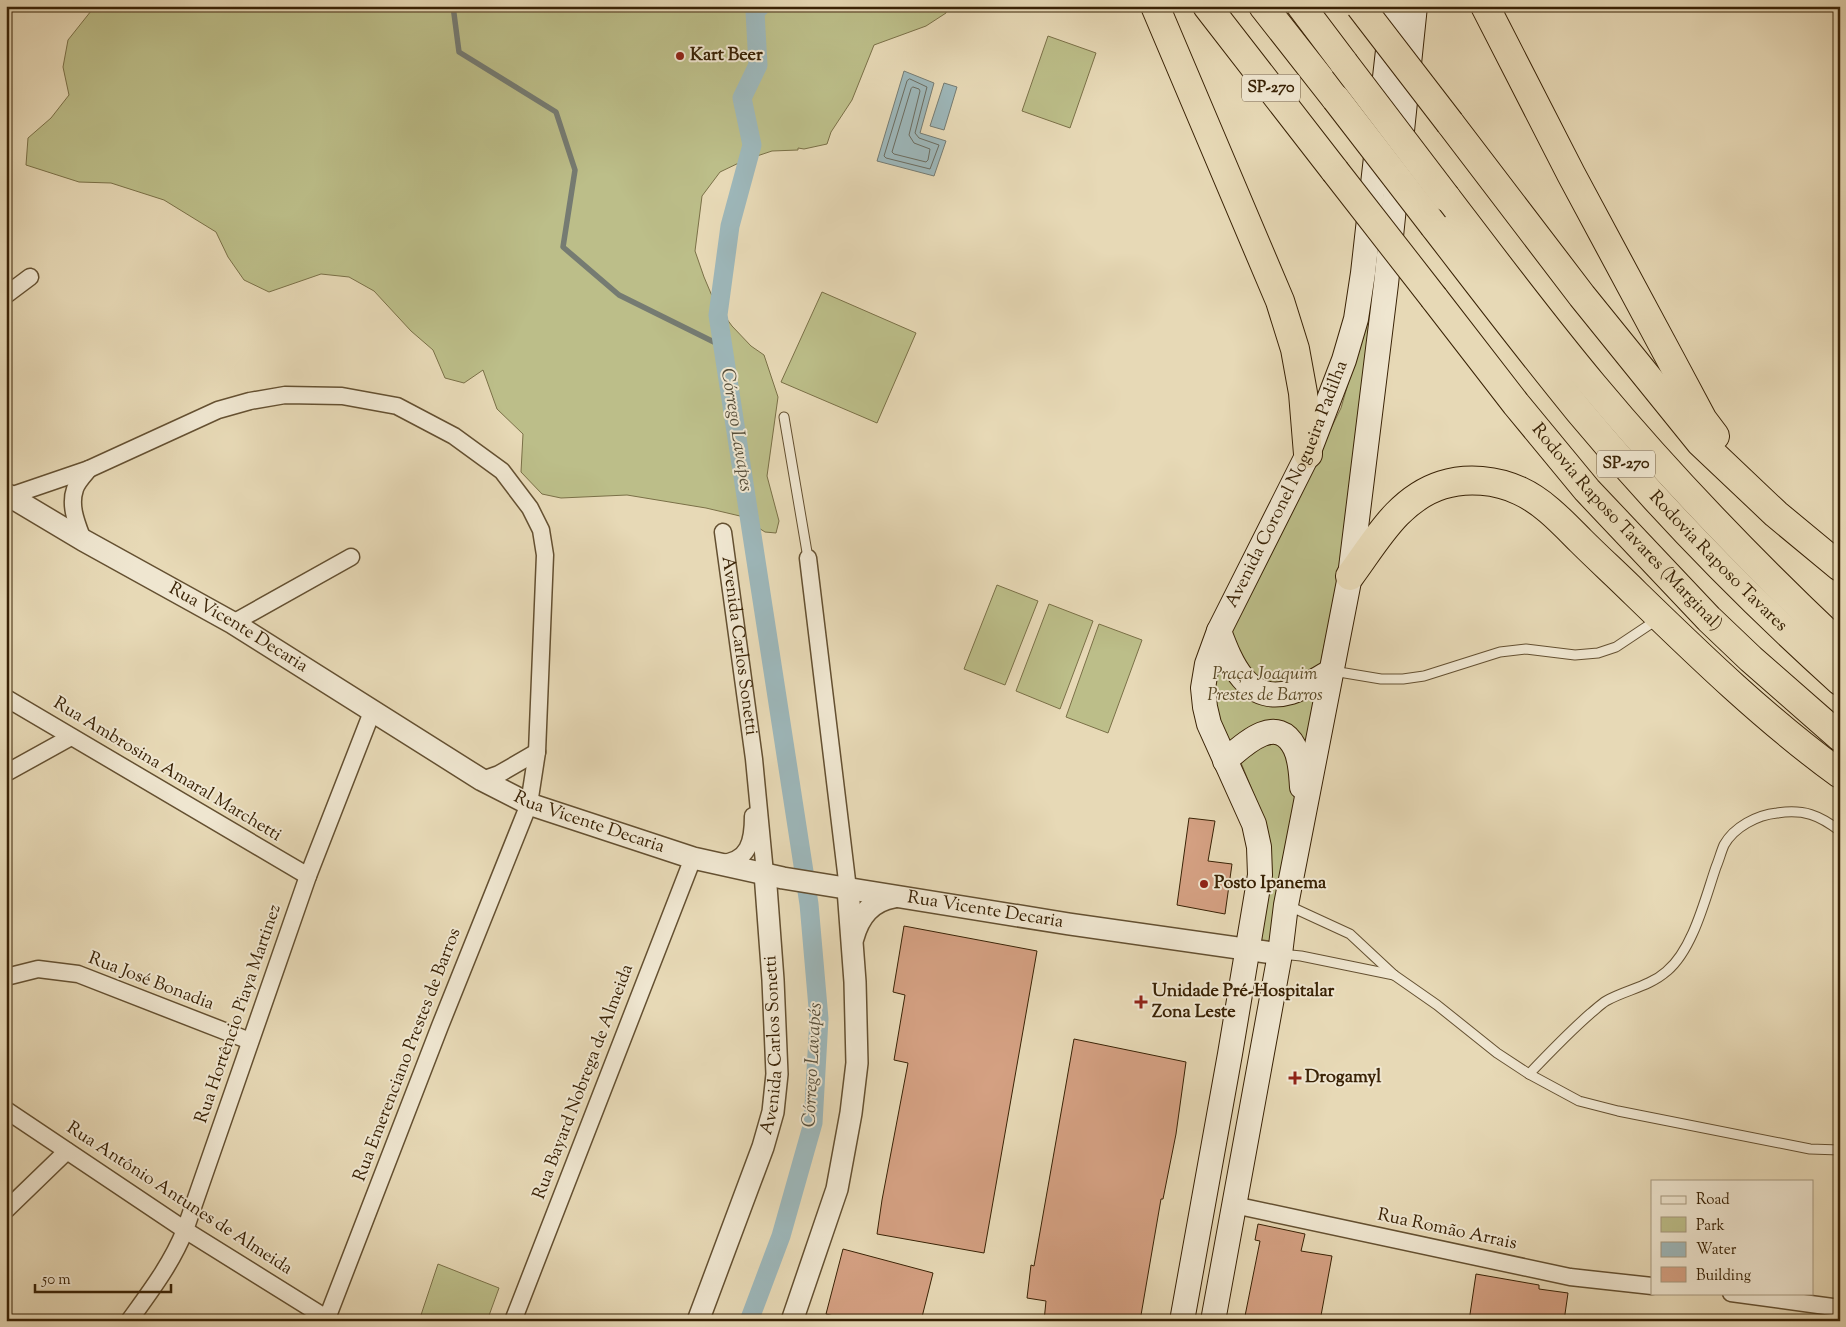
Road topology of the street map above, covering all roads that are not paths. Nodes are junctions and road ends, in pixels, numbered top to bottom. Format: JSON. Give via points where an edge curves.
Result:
{"nodes":[{"id":1,"x":1155,"y":6,"type":"edge"},
{"id":2,"x":1207,"y":6,"type":"edge"},
{"id":3,"x":1263,"y":6,"type":"edge"},
{"id":4,"x":1301,"y":6,"type":"edge"},
{"id":5,"x":1360,"y":6,"type":"edge"},
{"id":6,"x":1393,"y":6,"type":"edge"},
{"id":7,"x":1415,"y":6,"type":"edge"},
{"id":8,"x":1485,"y":6,"type":"edge"},
{"id":9,"x":30,"y":277,"type":"dead end"},
{"id":10,"x":6,"y":295,"type":"edge"},
{"id":11,"x":784,"y":417,"type":"dead end"},
{"id":12,"x":1308,"y":454,"type":"junction"},
{"id":13,"x":89,"y":469,"type":"junction"},
{"id":14,"x":8,"y":497,"type":"edge"},
{"id":15,"x":1776,"y":514,"type":"junction"},
{"id":16,"x":723,"y":532,"type":"dead end"},
{"id":17,"x":83,"y":540,"type":"junction"},
{"id":18,"x":351,"y":557,"type":"dead end"},
{"id":19,"x":808,"y":558,"type":"joint"},
{"id":20,"x":1840,"y":567,"type":"edge"},
{"id":21,"x":1350,"y":576,"type":"junction"},
{"id":22,"x":1660,"y":618,"type":"junction"},
{"id":23,"x":233,"y":623,"type":"junction"},
{"id":24,"x":1219,"y":631,"type":"junction"},
{"id":25,"x":1840,"y":645,"type":"edge"},
{"id":26,"x":1332,"y":671,"type":"junction"},
{"id":27,"x":1840,"y":682,"type":"edge"},
{"id":28,"x":6,"y":698,"type":"edge"},
{"id":29,"x":372,"y":712,"type":"junction"},
{"id":30,"x":70,"y":737,"type":"junction"},
{"id":31,"x":1840,"y":737,"type":"edge"},
{"id":32,"x":537,"y":752,"type":"junction"},
{"id":33,"x":754,"y":759,"type":"junction"},
{"id":34,"x":1224,"y":761,"type":"junction"},
{"id":35,"x":6,"y":773,"type":"edge"},
{"id":36,"x":1840,"y":774,"type":"edge"},
{"id":37,"x":482,"y":780,"type":"junction"},
{"id":38,"x":529,"y":804,"type":"junction"},
{"id":39,"x":1305,"y":804,"type":"junction"},
{"id":40,"x":1840,"y":831,"type":"edge"},
{"id":41,"x":693,"y":858,"type":"junction"},
{"id":42,"x":719,"y":863,"type":"junction"},
{"id":43,"x":774,"y":875,"type":"junction"},
{"id":44,"x":308,"y":876,"type":"junction"},
{"id":45,"x":840,"y":888,"type":"junction"},
{"id":46,"x":894,"y":897,"type":"junction"},
{"id":47,"x":1286,"y":905,"type":"junction"},
{"id":48,"x":852,"y":943,"type":"junction"},
{"id":49,"x":1248,"y":949,"type":"junction"},
{"id":50,"x":1280,"y":954,"type":"junction"},
{"id":51,"x":1394,"y":975,"type":"junction"},
{"id":52,"x":6,"y":977,"type":"edge"},
{"id":53,"x":250,"y":1041,"type":"junction"},
{"id":54,"x":1529,"y":1074,"type":"junction"},
{"id":55,"x":6,"y":1110,"type":"edge"},
{"id":56,"x":1840,"y":1150,"type":"edge"},
{"id":57,"x":67,"y":1151,"type":"junction"},
{"id":58,"x":1234,"y":1205,"type":"junction"},
{"id":59,"x":6,"y":1210,"type":"edge"},
{"id":60,"x":185,"y":1230,"type":"junction"},
{"id":61,"x":1651,"y":1286,"type":"edge"},
{"id":62,"x":1738,"y":1294,"type":"edge"},
{"id":63,"x":1840,"y":1308,"type":"edge"},
{"id":64,"x":328,"y":1320,"type":"edge"},
{"id":65,"x":129,"y":1321,"type":"edge"},
{"id":66,"x":513,"y":1321,"type":"edge"},
{"id":67,"x":698,"y":1321,"type":"edge"},
{"id":68,"x":792,"y":1321,"type":"edge"},
{"id":69,"x":1182,"y":1321,"type":"edge"},
{"id":70,"x":1213,"y":1321,"type":"edge"}],
"edges":[{"from":1,"to":12,"type":"highway","via":[[1280,301],[1295,349],[1303,393]]},
{"from":2,"to":31,"type":"highway","name":"Rodovia Raposo Tavares (Marginal)","number":"SP-270","bridge":true,"via":[[1516,404],[1600,504],[1751,660]]},
{"from":3,"to":27,"type":"highway","name":"Rodovia Raposo Tavares","number":"SP-270","bridge":true,"via":[[1581,412],[1664,507],[1766,612]]},
{"from":4,"to":25,"type":"highway","name":"Rodovia Raposo Tavares","number":"SP-270","bridge":true,"via":[[1523,298],[1600,393],[1675,478]]},
{"from":5,"to":15,"type":"highway","bridge":true,"via":[[1582,296],[1700,442]]},
{"from":6,"to":12,"type":"main road","name":"Avenida Coronel Nogueira Padilha","via":[[1356,319]]},
{"from":7,"to":21,"type":"main road","name":"Avenida Coronel Nogueira Padilha","via":[[1386,284]]},
{"from":8,"to":15,"type":"highway","via":[[1703,420]]},
{"from":9,"to":10,"type":"street"},
{"from":11,"to":19,"type":"lane"},
{"from":12,"to":24,"type":"main road","name":"Avenida Coronel Nogueira Padilha"},
{"from":13,"to":14,"type":"street","name":"Rua Emerenciano Prestes de Barros"},
{"from":13,"to":17,"type":"street","via":[[75,488],[73,502]]},
{"from":13,"to":32,"type":"street","name":"Rua Emerenciano Prestes de Barros","via":[[218,410],[285,395],[342,396],[397,406],[454,436],[502,471],[542,530],[545,555]]},
{"from":14,"to":17,"type":"street","name":"Rua Vicente Decaria"},
{"from":15,"to":20,"type":"highway"},
{"from":16,"to":33,"type":"street","name":"Avenida Carlos Sonetti"},
{"from":17,"to":23,"type":"street","name":"Rua Vicente Decaria"},
{"from":18,"to":23,"type":"street"},
{"from":19,"to":45,"type":"street"},
{"from":21,"to":22,"type":"highway","via":[[1394,517],[1426,491],[1461,481],[1501,484],[1521,491],[1556,515]]},
{"from":21,"to":26,"type":"main road","name":"Avenida Coronel Nogueira Padilha"},
{"from":22,"to":26,"type":"lane","via":[[1616,647],[1598,653],[1575,655],[1526,649],[1500,652],[1424,676],[1402,678],[1381,679]]},
{"from":22,"to":36,"type":"highway","via":[[1778,726]]},
{"from":23,"to":29,"type":"street","name":"Rua Vicente Decaria"},
{"from":24,"to":26,"type":"main road","via":[[1239,675],[1263,692],[1291,692]]},
{"from":24,"to":34,"type":"main road","name":"Avenida Coronel Nogueira Padilha","via":[[1207,664],[1203,688],[1209,724]]},
{"from":26,"to":39,"type":"main road","name":"Avenida Coronel Nogueira Padilha"},
{"from":28,"to":30,"type":"street","name":"Rua Ambrosina Amaral Marchetti"},
{"from":29,"to":37,"type":"street","name":"Rua Vicente Decaria"},
{"from":29,"to":44,"type":"street","name":"Rua Hortêncio Piaya Martinez"},
{"from":30,"to":35,"type":"street"},
{"from":30,"to":44,"type":"street","name":"Rua Ambrosina Amaral Marchetti"},
{"from":32,"to":37,"type":"street"},
{"from":32,"to":38,"type":"street","name":"Rua Emerenciano Prestes de Barros"},
{"from":33,"to":42,"type":"street","name":"Avenida Carlos Sonetti","via":[[753,828],[748,847],[741,857]]},
{"from":33,"to":43,"type":"street","name":"Avenida Carlos Sonetti"},
{"from":34,"to":39,"type":"main road","via":[[1257,735],[1276,732],[1284,735],[1298,757]]},
{"from":34,"to":49,"type":"main road","name":"Avenida Coronel Nogueira Padilha","via":[[1248,810],[1259,847],[1260,876]]},
{"from":37,"to":38,"type":"street","name":"Rua Vicente Decaria"},
{"from":38,"to":41,"type":"street","name":"Rua Vicente Decaria"},
{"from":38,"to":64,"type":"street","name":"Rua Emerenciano Prestes de Barros"},
{"from":39,"to":47,"type":"main road","name":"Avenida Coronel Nogueira Padilha"},
{"from":40,"to":54,"type":"lane","via":[[1824,819],[1787,811],[1771,813],[1737,829],[1724,845],[1681,956],[1648,984],[1606,1001],[1574,1027]]},
{"from":41,"to":42,"type":"street","name":"Rua Vicente Decaria"},
{"from":41,"to":66,"type":"street","name":"Rua Bayard Nobrega de Almeida"},
{"from":42,"to":43,"type":"street","name":"Rua Vicente Decaria"},
{"from":43,"to":45,"type":"street","name":"Rua Vicente Decaria"},
{"from":43,"to":67,"type":"street","name":"Avenida Carlos Sonetti","via":[[773,980],[777,1074],[772,1112],[763,1147]]},
{"from":44,"to":53,"type":"street","name":"Rua Hortêncio Piaya Martinez"},
{"from":45,"to":46,"type":"street","name":"Rua Vicente Decaria"},
{"from":45,"to":48,"type":"street"},
{"from":46,"to":48,"type":"street","via":[[884,898],[863,914]]},
{"from":46,"to":49,"type":"street","name":"Rua Vicente Decaria"},
{"from":47,"to":50,"type":"main road","name":"Avenida Coronel Nogueira Padilha"},
{"from":47,"to":51,"type":"lane","via":[[1350,934]]},
{"from":48,"to":68,"type":"street","via":[[856,1063],[851,1113],[837,1189]]},
{"from":49,"to":50,"type":"street"},
{"from":49,"to":69,"type":"main road","name":"Avenida Coronel Nogueira Padilha"},
{"from":50,"to":51,"type":"lane"},
{"from":50,"to":58,"type":"main road","name":"Avenida Coronel Nogueira Padilha"},
{"from":51,"to":54,"type":"lane"},
{"from":52,"to":53,"type":"street","name":"Rua José Bonadia","via":[[38,969],[78,974]]},
{"from":53,"to":60,"type":"street","name":"Rua Hortêncio Piaya Martinez"},
{"from":54,"to":56,"type":"lane","via":[[1579,1101],[1618,1112],[1810,1149]]},
{"from":55,"to":57,"type":"street","name":"Rua Antônio Antunes de Almeida"},
{"from":57,"to":59,"type":"street"},
{"from":57,"to":60,"type":"street","name":"Rua Antônio Antunes de Almeida"},
{"from":58,"to":61,"type":"street","name":"Rua Romão Arrais","via":[[1570,1277]]},
{"from":58,"to":70,"type":"main road","name":"Avenida Coronel Nogueira Padilha"},
{"from":60,"to":64,"type":"street","name":"Rua Antônio Antunes de Almeida"},
{"from":60,"to":65,"type":"street","name":"Rua Hortêncio Piaya Martinez","via":[[155,1285]]},
{"from":62,"to":63,"type":"street"}]}
